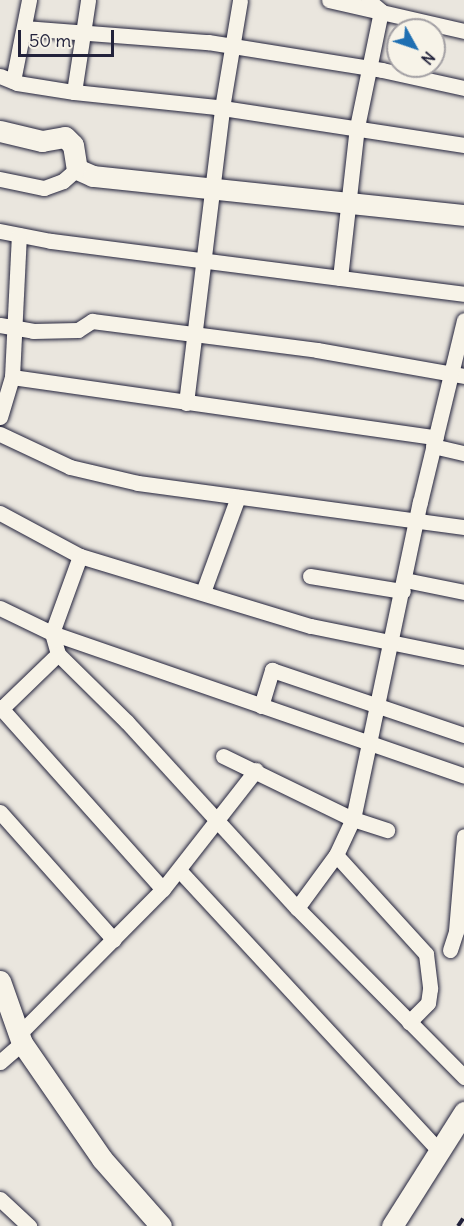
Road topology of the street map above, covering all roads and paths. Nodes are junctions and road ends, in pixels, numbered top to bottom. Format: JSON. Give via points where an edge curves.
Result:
{"nodes":[{"id":1,"x":29,"y":0,"type":"edge"},
{"id":2,"x":88,"y":0,"type":"edge"},
{"id":3,"x":240,"y":0,"type":"edge"},
{"id":4,"x":329,"y":0,"type":"edge"},
{"id":5,"x":368,"y":0,"type":"edge"},
{"id":6,"x":381,"y":11,"type":"junction"},
{"id":7,"x":24,"y":28,"type":"junction"},
{"id":8,"x":464,"y":30,"type":"edge"},
{"id":9,"x":82,"y":32,"type":"junction"},
{"id":10,"x":232,"y":46,"type":"junction"},
{"id":11,"x":368,"y":67,"type":"junction"},
{"id":12,"x":6,"y":79,"type":"edge"},
{"id":13,"x":464,"y":88,"type":"edge"},
{"id":14,"x":74,"y":92,"type":"junction"},
{"id":15,"x":222,"y":108,"type":"junction"},
{"id":16,"x":357,"y":127,"type":"junction"},
{"id":17,"x":0,"y":131,"type":"edge"},
{"id":18,"x":464,"y":145,"type":"edge"},
{"id":19,"x":77,"y":169,"type":"junction"},
{"id":20,"x":0,"y":179,"type":"edge"},
{"id":21,"x":213,"y":188,"type":"junction"},
{"id":22,"x":351,"y":202,"type":"junction"},
{"id":23,"x":464,"y":215,"type":"edge"},
{"id":24,"x":0,"y":231,"type":"edge"},
{"id":25,"x":19,"y":235,"type":"junction"},
{"id":26,"x":204,"y":261,"type":"junction"},
{"id":27,"x":340,"y":278,"type":"junction"},
{"id":28,"x":464,"y":294,"type":"edge"},
{"id":29,"x":464,"y":320,"type":"edge"},
{"id":30,"x":7,"y":326,"type":"edge"},
{"id":31,"x":193,"y":336,"type":"junction"},
{"id":32,"x":458,"y":374,"type":"edge"},
{"id":33,"x":12,"y":377,"type":"junction"},
{"id":34,"x":186,"y":403,"type":"junction"},
{"id":35,"x":0,"y":417,"type":"edge"},
{"id":36,"x":0,"y":434,"type":"edge"},
{"id":37,"x":435,"y":441,"type":"junction"},
{"id":38,"x":464,"y":453,"type":"edge"},
{"id":39,"x":238,"y":497,"type":"junction"},
{"id":40,"x":0,"y":513,"type":"edge"},
{"id":41,"x":417,"y":522,"type":"junction"},
{"id":42,"x":464,"y":527,"type":"edge"},
{"id":43,"x":80,"y":556,"type":"junction"},
{"id":44,"x":310,"y":576,"type":"dead end"},
{"id":45,"x":404,"y":586,"type":"junction"},
{"id":46,"x":203,"y":592,"type":"junction"},
{"id":47,"x":464,"y":592,"type":"edge"},
{"id":48,"x":0,"y":608,"type":"edge"},
{"id":49,"x":52,"y":633,"type":"junction"},
{"id":50,"x":390,"y":642,"type":"junction"},
{"id":51,"x":58,"y":654,"type":"junction"},
{"id":52,"x":464,"y":657,"type":"edge"},
{"id":53,"x":261,"y":706,"type":"junction"},
{"id":54,"x":376,"y":708,"type":"junction"},
{"id":55,"x":3,"y":716,"type":"edge"},
{"id":56,"x":464,"y":735,"type":"edge"},
{"id":57,"x":369,"y":744,"type":"junction"},
{"id":58,"x":224,"y":756,"type":"dead end"},
{"id":59,"x":256,"y":771,"type":"junction"},
{"id":60,"x":464,"y":776,"type":"edge"},
{"id":61,"x":0,"y":812,"type":"edge"},
{"id":62,"x":353,"y":819,"type":"junction"},
{"id":63,"x":219,"y":822,"type":"junction"},
{"id":64,"x":387,"y":830,"type":"dead end"},
{"id":65,"x":464,"y":836,"type":"edge"},
{"id":66,"x":336,"y":855,"type":"junction"},
{"id":67,"x":179,"y":870,"type":"junction"},
{"id":68,"x":163,"y":889,"type":"junction"},
{"id":69,"x":297,"y":908,"type":"junction"},
{"id":70,"x":114,"y":940,"type":"junction"},
{"id":71,"x":450,"y":950,"type":"dead end"},
{"id":72,"x":0,"y":981,"type":"edge"},
{"id":73,"x":409,"y":1022,"type":"junction"},
{"id":74,"x":20,"y":1039,"type":"junction"},
{"id":75,"x":0,"y":1062,"type":"edge"},
{"id":76,"x":464,"y":1077,"type":"edge"},
{"id":77,"x":464,"y":1112,"type":"edge"},
{"id":78,"x":440,"y":1152,"type":"junction"},
{"id":79,"x":0,"y":1199,"type":"edge"},
{"id":80,"x":29,"y":1226,"type":"edge"},
{"id":81,"x":161,"y":1226,"type":"edge"},
{"id":82,"x":392,"y":1226,"type":"edge"}],
"edges":[{"from":1,"to":7,"type":"street"},
{"from":2,"to":9,"type":"street"},
{"from":3,"to":10,"type":"street"},
{"from":4,"to":6,"type":"street"},
{"from":5,"to":6,"type":"street"},
{"from":6,"to":8,"type":"street"},
{"from":6,"to":11,"type":"street"},
{"from":7,"to":9,"type":"street"},
{"from":7,"to":12,"type":"street"},
{"from":9,"to":10,"type":"street"},
{"from":9,"to":14,"type":"street"},
{"from":10,"to":11,"type":"street"},
{"from":10,"to":15,"type":"street"},
{"from":11,"to":13,"type":"street"},
{"from":11,"to":16,"type":"street"},
{"from":12,"to":14,"type":"street"},
{"from":14,"to":15,"type":"street"},
{"from":15,"to":16,"type":"street"},
{"from":15,"to":21,"type":"street"},
{"from":16,"to":18,"type":"street"},
{"from":16,"to":22,"type":"street"},
{"from":17,"to":19,"type":"street","via":[[42,141],[65,137],[73,145]]},
{"from":19,"to":20,"type":"street","via":[[63,181],[44,188]]},
{"from":19,"to":21,"type":"street","via":[[114,179]]},
{"from":21,"to":22,"type":"street"},
{"from":21,"to":26,"type":"street"},
{"from":22,"to":23,"type":"street"},
{"from":22,"to":27,"type":"street"},
{"from":24,"to":25,"type":"street"},
{"from":25,"to":26,"type":"street"},
{"from":25,"to":30,"type":"street"},
{"from":26,"to":27,"type":"street"},
{"from":26,"to":31,"type":"street"},
{"from":27,"to":28,"type":"street"},
{"from":29,"to":32,"type":"street"},
{"from":30,"to":31,"type":"street","via":[[78,330],[92,321]]},
{"from":30,"to":33,"type":"street"},
{"from":31,"to":32,"type":"street","via":[[317,350]]},
{"from":31,"to":34,"type":"street"},
{"from":32,"to":37,"type":"street"},
{"from":33,"to":34,"type":"street"},
{"from":33,"to":35,"type":"street"},
{"from":34,"to":37,"type":"street"},
{"from":36,"to":39,"type":"street","via":[[70,467],[138,483]]},
{"from":37,"to":38,"type":"street"},
{"from":37,"to":41,"type":"street"},
{"from":39,"to":41,"type":"street"},
{"from":39,"to":46,"type":"street"},
{"from":40,"to":43,"type":"street"},
{"from":41,"to":42,"type":"street"},
{"from":41,"to":45,"type":"street"},
{"from":43,"to":46,"type":"street"},
{"from":43,"to":49,"type":"street"},
{"from":44,"to":45,"type":"street"},
{"from":45,"to":47,"type":"street"},
{"from":45,"to":50,"type":"street"},
{"from":46,"to":50,"type":"street","via":[[311,626]]},
{"from":48,"to":49,"type":"street"},
{"from":49,"to":51,"type":"street"},
{"from":49,"to":53,"type":"street"},
{"from":50,"to":52,"type":"street"},
{"from":50,"to":54,"type":"street"},
{"from":51,"to":55,"type":"street"},
{"from":51,"to":63,"type":"street"},
{"from":53,"to":54,"type":"street","via":[[272,670]]},
{"from":53,"to":57,"type":"street"},
{"from":54,"to":56,"type":"street"},
{"from":54,"to":57,"type":"street"},
{"from":55,"to":68,"type":"street"},
{"from":57,"to":60,"type":"street"},
{"from":57,"to":62,"type":"street"},
{"from":58,"to":59,"type":"street"},
{"from":59,"to":62,"type":"street"},
{"from":59,"to":63,"type":"street"},
{"from":61,"to":70,"type":"street"},
{"from":62,"to":64,"type":"street"},
{"from":62,"to":66,"type":"street"},
{"from":63,"to":67,"type":"street"},
{"from":63,"to":69,"type":"street"},
{"from":65,"to":71,"type":"street","via":[[456,931]]},
{"from":66,"to":69,"type":"street"},
{"from":66,"to":73,"type":"street","via":[[426,954],[428,1003]]},
{"from":67,"to":68,"type":"street"},
{"from":67,"to":78,"type":"street"},
{"from":68,"to":70,"type":"street"},
{"from":69,"to":73,"type":"street"},
{"from":70,"to":74,"type":"street"},
{"from":72,"to":74,"type":"street"},
{"from":73,"to":76,"type":"street"},
{"from":74,"to":75,"type":"street"},
{"from":74,"to":81,"type":"street","via":[[102,1158]]},
{"from":77,"to":78,"type":"street"},
{"from":78,"to":82,"type":"street"},
{"from":79,"to":80,"type":"street"}]}
